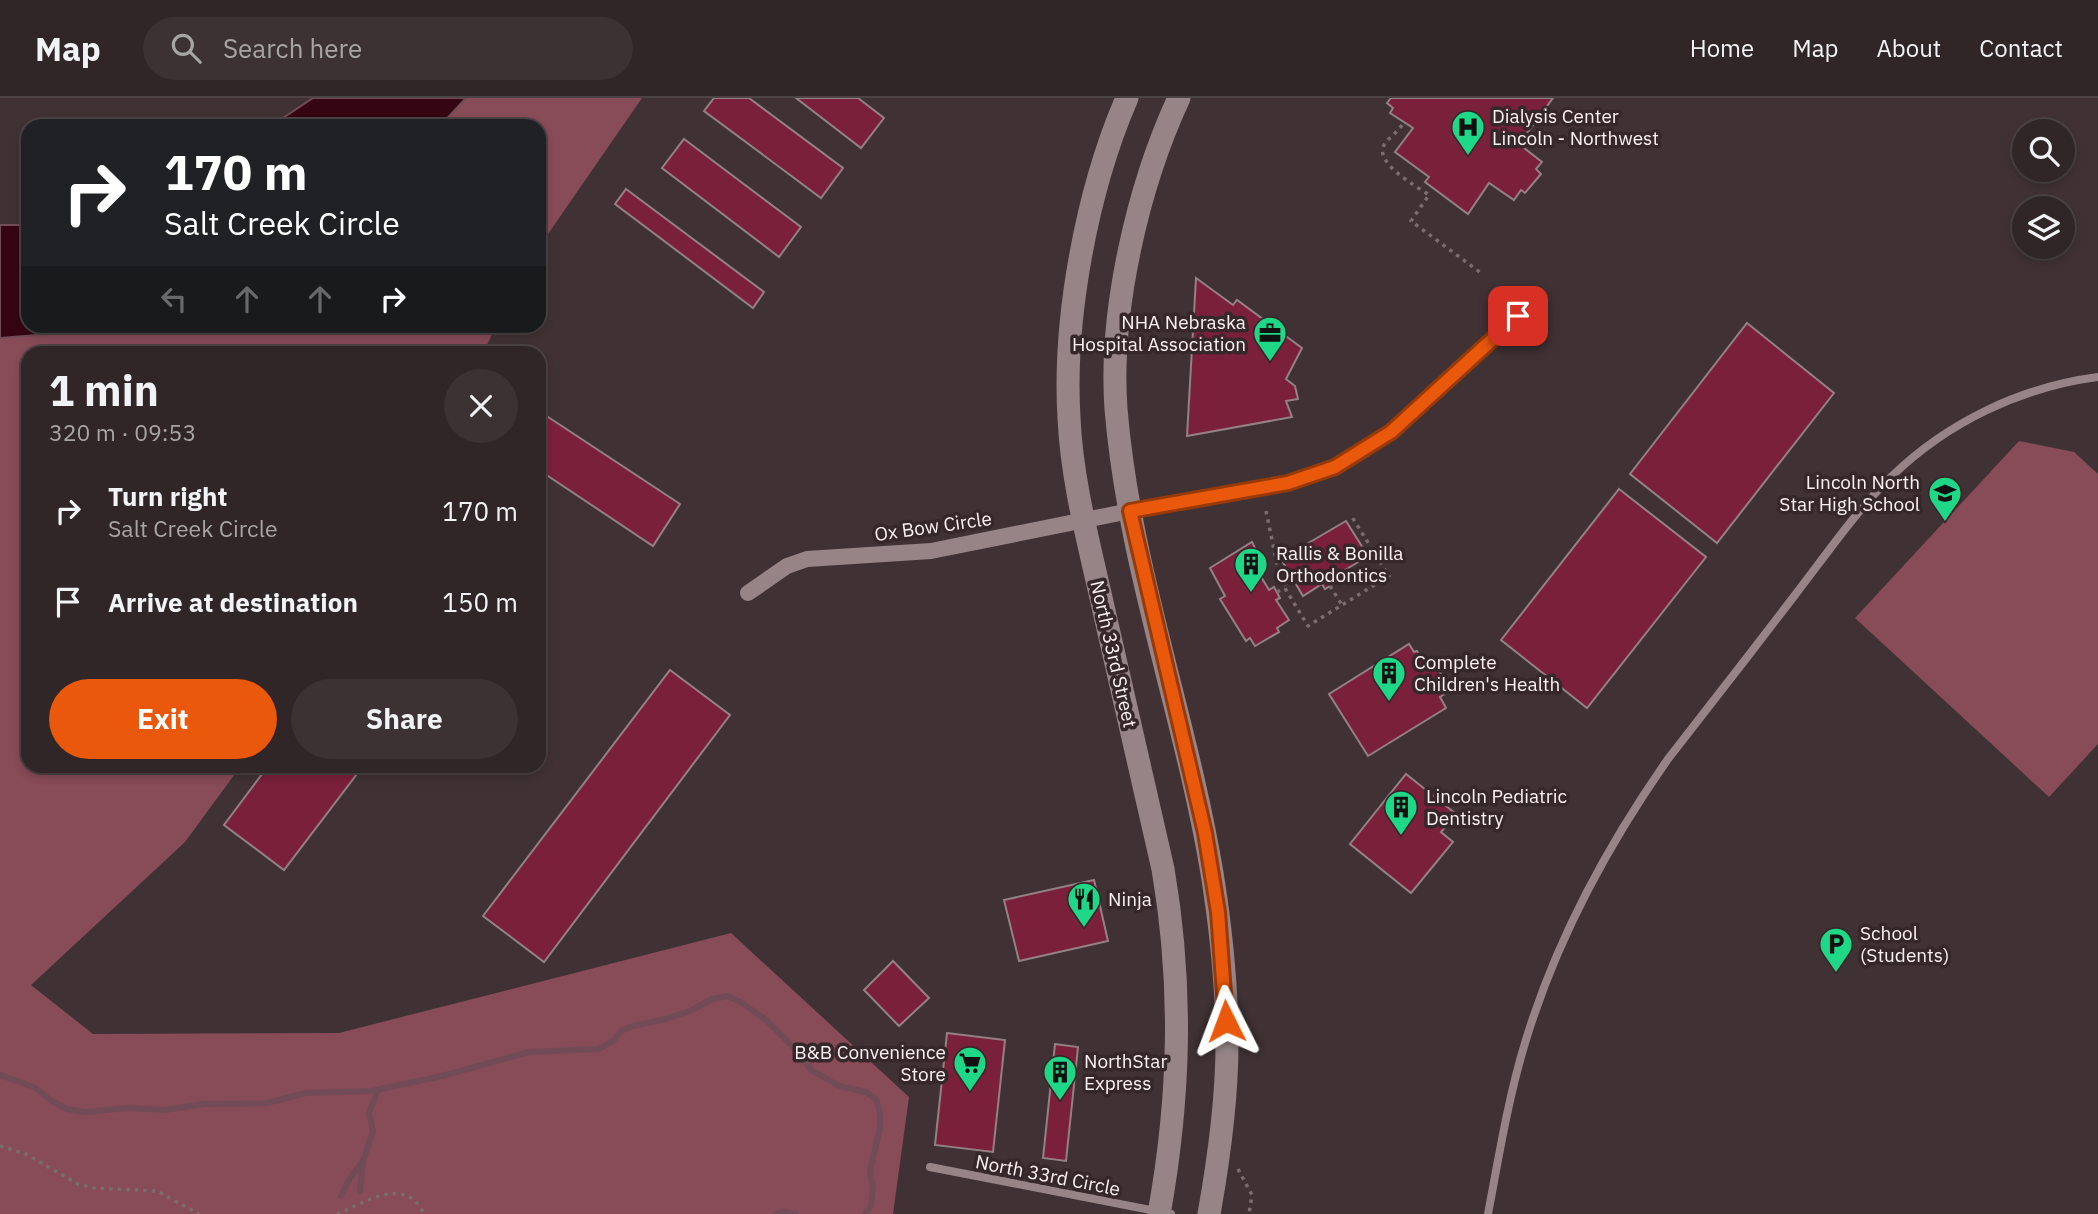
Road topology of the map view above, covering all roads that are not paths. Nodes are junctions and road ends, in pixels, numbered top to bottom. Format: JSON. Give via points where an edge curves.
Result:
{"nodes":[{"id":1,"x":1127,"y":98,"type":"edge"},
{"id":2,"x":1179,"y":98,"type":"edge"},
{"id":3,"x":1518,"y":316,"type":"dead end"},
{"id":4,"x":2098,"y":377,"type":"edge"},
{"id":5,"x":1130,"y":511,"type":"junction"},
{"id":6,"x":1084,"y":520,"type":"junction"},
{"id":7,"x":748,"y":593,"type":"dead end"},
{"id":8,"x":930,"y":1167,"type":"dead end"},
{"id":9,"x":1159,"y":1214,"type":"edge"},
{"id":10,"x":1171,"y":1214,"type":"edge"},
{"id":11,"x":1209,"y":1214,"type":"edge"},
{"id":12,"x":1488,"y":1214,"type":"edge"}],
"edges":[{"from":1,"to":6,"type":"main road","name":"North 33rd Street","via":[[1101,165],[1088,219],[1068,370],[1069,419]]},
{"from":2,"to":5,"type":"main road","via":[[1152,163],[1120,316],[1116,406]]},
{"from":3,"to":5,"type":"lane","via":[[1391,432],[1335,467],[1288,483]]},
{"from":4,"to":12,"type":"lane","via":[[2039,389],[1987,409],[1936,440],[1892,476],[1668,759],[1593,878],[1543,989],[1511,1094]]},
{"from":5,"to":6,"type":"street","name":"Ox Bow Circle"},
{"from":5,"to":11,"type":"main road","via":[[1205,833],[1218,912],[1227,1044]]},
{"from":6,"to":7,"type":"street","name":"Ox Bow Circle","via":[[931,551],[807,559],[787,566]]},
{"from":6,"to":9,"type":"main road","name":"North 33rd Street","via":[[1171,917],[1178,1026],[1171,1134]]},
{"from":8,"to":9,"type":"lane","name":"North 33rd Circle"},
{"from":9,"to":10,"type":"lane","name":"North 33rd Circle"}]}
